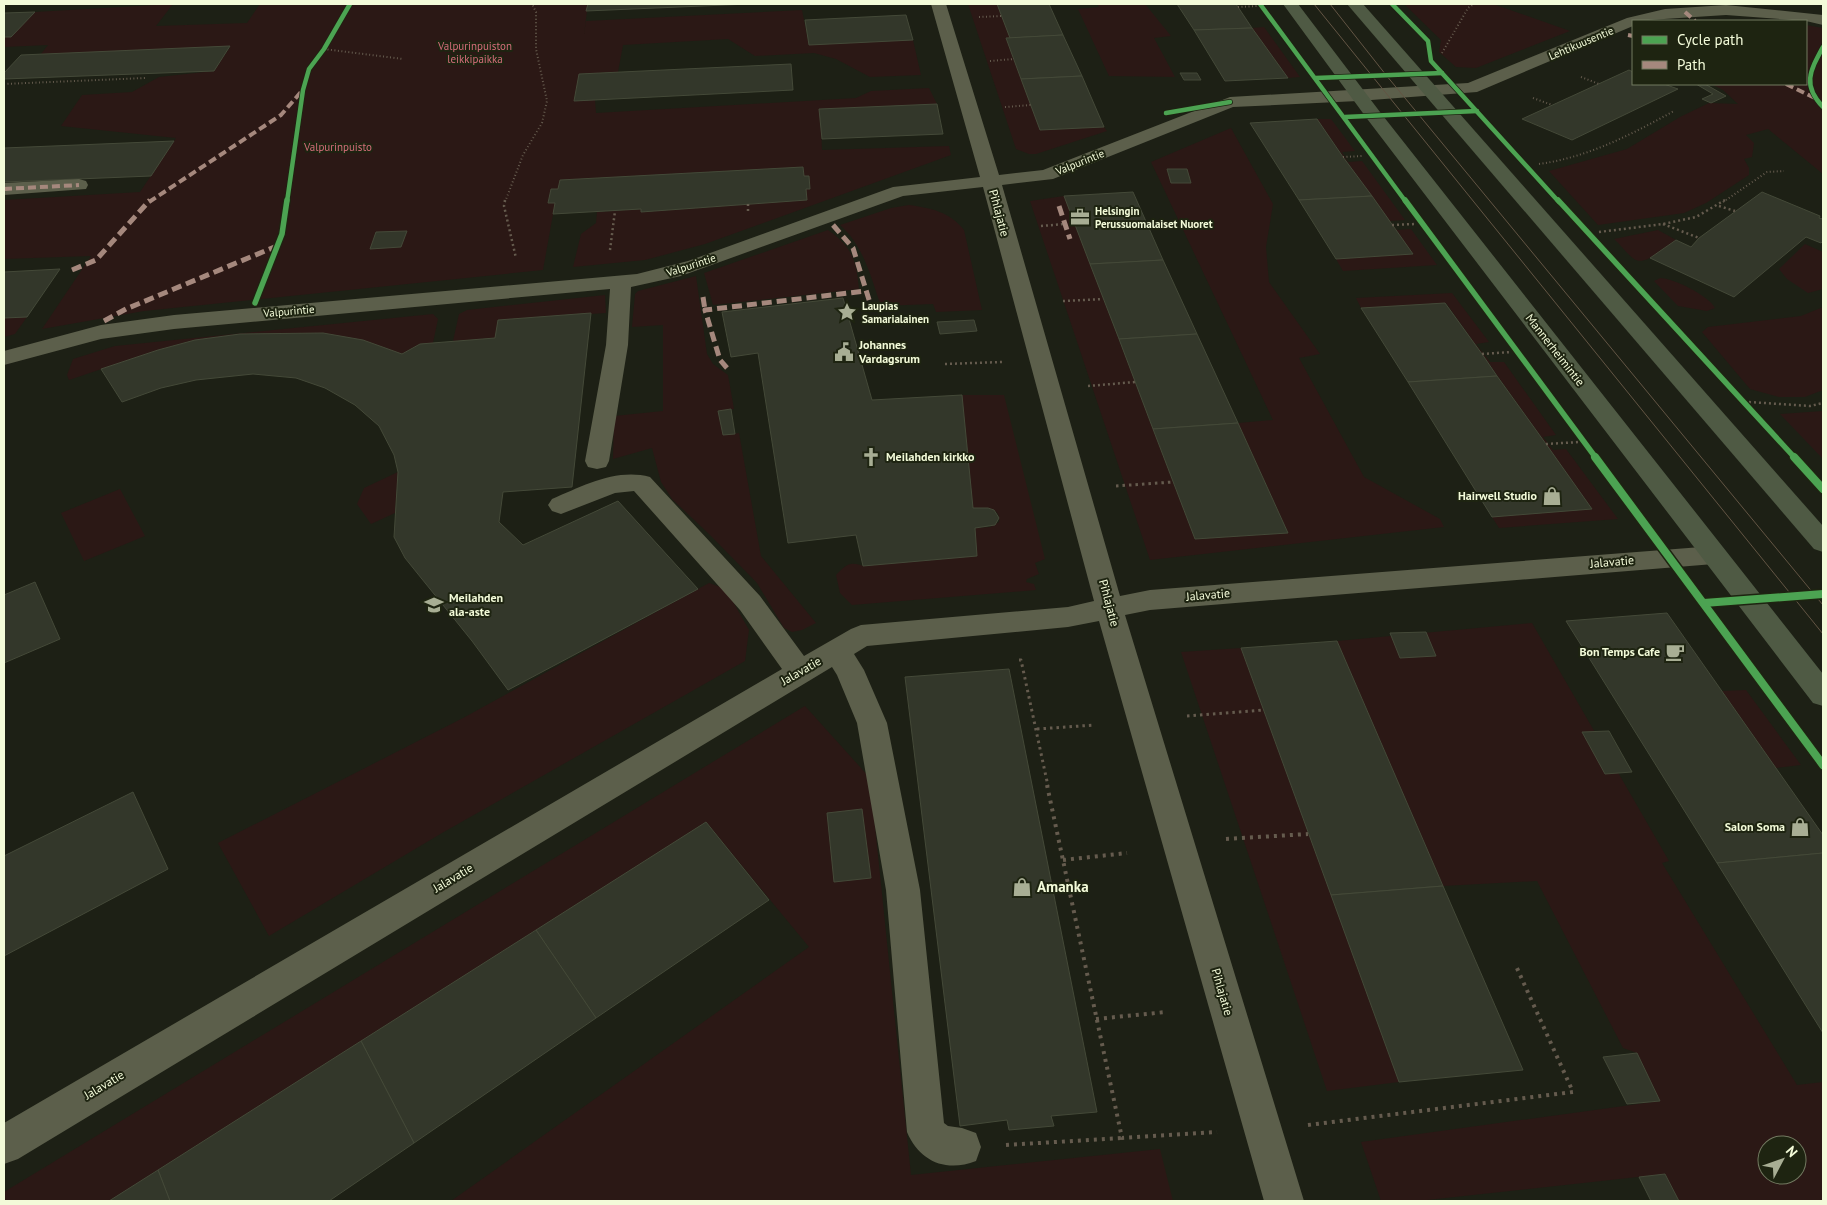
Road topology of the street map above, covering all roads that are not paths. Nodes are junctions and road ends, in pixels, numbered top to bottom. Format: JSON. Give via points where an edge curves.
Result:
{"nodes":[{"id":1,"x":938,"y":4,"type":"edge"},
{"id":2,"x":1290,"y":4,"type":"edge"},
{"id":3,"x":1355,"y":4,"type":"edge"},
{"id":4,"x":1639,"y":20,"type":"edge"},
{"id":5,"x":1823,"y":20,"type":"edge"},
{"id":6,"x":1632,"y":23,"type":"edge"},
{"id":7,"x":1431,"y":92,"type":"junction"},
{"id":8,"x":1358,"y":96,"type":"junction"},
{"id":9,"x":990,"y":181,"type":"junction"},
{"id":10,"x":79,"y":185,"type":"dead end"},
{"id":11,"x":4,"y":189,"type":"edge"},
{"id":12,"x":621,"y":281,"type":"junction"},
{"id":13,"x":4,"y":358,"type":"edge"},
{"id":14,"x":596,"y":461,"type":"dead end"},
{"id":15,"x":561,"y":505,"type":"dead end"},
{"id":16,"x":1823,"y":543,"type":"edge"},
{"id":17,"x":1714,"y":555,"type":"junction"},
{"id":18,"x":1110,"y":609,"type":"junction"},
{"id":19,"x":836,"y":651,"type":"junction"},
{"id":20,"x":800,"y":672,"type":"junction"},
{"id":21,"x":1823,"y":695,"type":"edge"},
{"id":22,"x":4,"y":1145,"type":"edge"},
{"id":23,"x":962,"y":1147,"type":"road end"},
{"id":24,"x":1284,"y":1201,"type":"edge"}],
"edges":[{"from":1,"to":9,"type":"street","name":"Pihlajatie"},
{"from":2,"to":8,"type":"main road","name":"Mannerheimintie"},
{"from":3,"to":7,"type":"main road"},
{"from":4,"to":5,"type":"street","name":"Lehtikuusentie","via":[[1692,11],[1726,10]]},
{"from":6,"to":7,"type":"street","name":"Lehtikuusentie","via":[[1484,83]]},
{"from":7,"to":8,"type":"street","name":"Lehtikuusentie"},
{"from":7,"to":16,"type":"main road"},
{"from":8,"to":9,"type":"street","name":"Valpurintie","via":[[1230,102],[1046,175]]},
{"from":8,"to":17,"type":"main road","name":"Mannerheimintie"},
{"from":9,"to":12,"type":"street","name":"Valpurintie","via":[[900,191],[674,272]]},
{"from":9,"to":18,"type":"street","name":"Pihlajatie"},
{"from":10,"to":11,"type":"street"},
{"from":12,"to":13,"type":"street","name":"Valpurintie","via":[[174,322],[66,340]]},
{"from":12,"to":14,"type":"street","via":[[617,344]]},
{"from":15,"to":20,"type":"street","via":[[618,484],[641,483],[750,603]]},
{"from":17,"to":18,"type":"street","name":"Jalavatie","via":[[1150,600]]},
{"from":17,"to":21,"type":"main road","name":"Mannerheimintie"},
{"from":18,"to":19,"type":"street","name":"Jalavatie","via":[[1068,617],[861,636]]},
{"from":18,"to":24,"type":"street","name":"Pihlajatie"},
{"from":19,"to":20,"type":"street","name":"Jalavatie"},
{"from":19,"to":23,"type":"street","via":[[850,670],[874,732],[903,890],[926,1132],[943,1146]]},
{"from":20,"to":22,"type":"street","name":"Jalavatie"}]}
